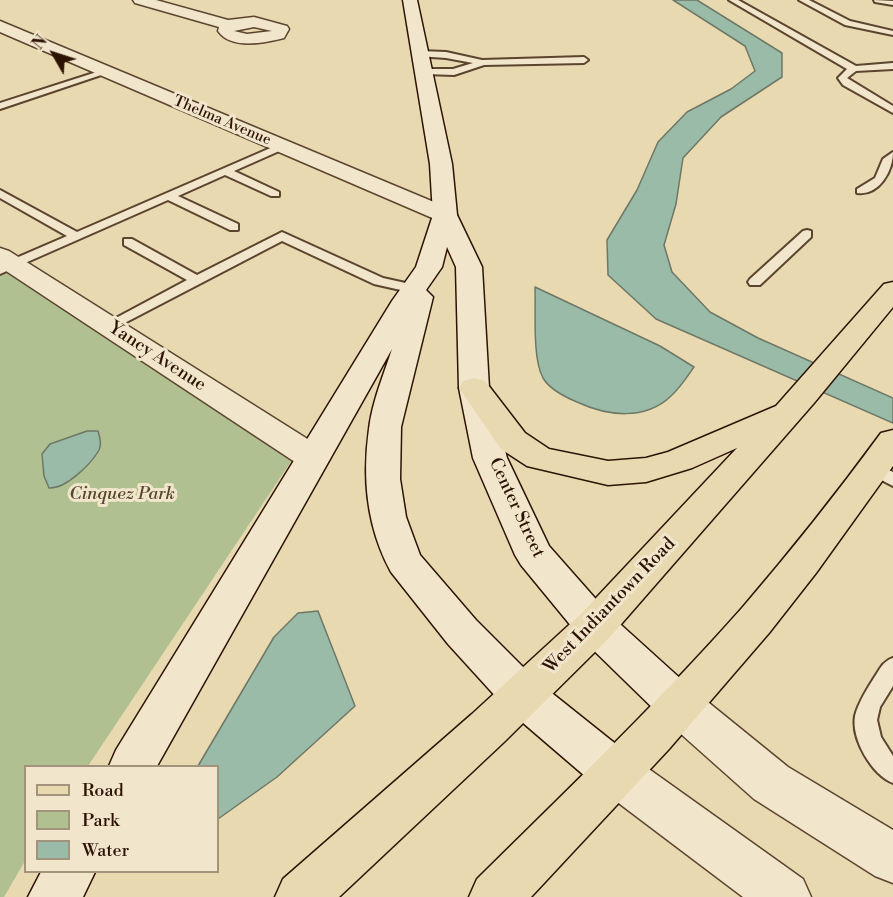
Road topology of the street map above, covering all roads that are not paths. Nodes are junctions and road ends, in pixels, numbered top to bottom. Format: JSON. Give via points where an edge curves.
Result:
{"nodes":[{"id":1,"x":140,"y":0,"type":"edge"},
{"id":2,"x":410,"y":0,"type":"edge"},
{"id":3,"x":733,"y":0,"type":"edge"},
{"id":4,"x":803,"y":0,"type":"edge"},
{"id":5,"x":878,"y":0,"type":"edge"},
{"id":6,"x":893,"y":3,"type":"edge"},
{"id":7,"x":228,"y":25,"type":"dead end"},
{"id":8,"x":0,"y":26,"type":"edge"},
{"id":9,"x":891,"y":37,"type":"edge"},
{"id":10,"x":584,"y":60,"type":"dead end"},
{"id":11,"x":483,"y":62,"type":"junction"},
{"id":12,"x":422,"y":63,"type":"junction"},
{"id":13,"x":893,"y":66,"type":"edge"},
{"id":14,"x":854,"y":69,"type":"junction"},
{"id":15,"x":106,"y":72,"type":"junction"},
{"id":16,"x":0,"y":106,"type":"edge"},
{"id":17,"x":893,"y":110,"type":"edge"},
{"id":18,"x":282,"y":146,"type":"junction"},
{"id":19,"x":893,"y":156,"type":"edge"},
{"id":20,"x":225,"y":171,"type":"junction"},
{"id":21,"x":861,"y":191,"type":"dead end"},
{"id":22,"x":0,"y":193,"type":"edge"},
{"id":23,"x":274,"y":194,"type":"dead end"},
{"id":24,"x":169,"y":196,"type":"junction"},
{"id":25,"x":445,"y":215,"type":"junction"},
{"id":26,"x":234,"y":227,"type":"dead end"},
{"id":27,"x":807,"y":234,"type":"dead end"},
{"id":28,"x":76,"y":237,"type":"junction"},
{"id":29,"x":128,"y":242,"type":"dead end"},
{"id":30,"x":4,"y":264,"type":"edge"},
{"id":31,"x":421,"y":278,"type":"junction"},
{"id":32,"x":197,"y":280,"type":"junction"},
{"id":33,"x":755,"y":282,"type":"dead end"},
{"id":34,"x":893,"y":290,"type":"edge"},
{"id":35,"x":108,"y":326,"type":"junction"},
{"id":36,"x":474,"y":388,"type":"junction"},
{"id":37,"x":795,"y":405,"type":"junction"},
{"id":38,"x":313,"y":458,"type":"junction"},
{"id":39,"x":887,"y":463,"type":"edge"},
{"id":40,"x":595,"y":626,"type":"junction"},
{"id":41,"x":893,"y":667,"type":"edge"},
{"id":42,"x":523,"y":696,"type":"junction"},
{"id":43,"x":678,"y":704,"type":"junction"},
{"id":44,"x":133,"y":765,"type":"edge"},
{"id":45,"x":893,"y":772,"type":"edge"},
{"id":46,"x":616,"y":773,"type":"junction"},
{"id":47,"x":893,"y":858,"type":"edge"},
{"id":48,"x":69,"y":873,"type":"edge"},
{"id":49,"x":54,"y":897,"type":"edge"},
{"id":50,"x":301,"y":897,"type":"edge"},
{"id":51,"x":495,"y":897,"type":"edge"},
{"id":52,"x":785,"y":897,"type":"edge"}],
"edges":[{"from":1,"to":7,"type":"street"},
{"from":2,"to":12,"type":"street","name":"Center Street"},
{"from":3,"to":14,"type":"lane"},
{"from":4,"to":9,"type":"lane","via":[[848,23]]},
{"from":5,"to":6,"type":"lane"},
{"from":8,"to":15,"type":"street","name":"Thelma Avenue"},
{"from":10,"to":11,"type":"lane"},
{"from":11,"to":12,"type":"lane","via":[[446,55]]},
{"from":11,"to":12,"type":"lane","via":[[454,72]]},
{"from":12,"to":25,"type":"street","name":"Center Street","via":[[441,164]]},
{"from":13,"to":14,"type":"lane"},
{"from":14,"to":17,"type":"lane","via":[[844,74],[846,83]]},
{"from":15,"to":16,"type":"lane"},
{"from":15,"to":18,"type":"street","name":"Thelma Avenue"},
{"from":18,"to":20,"type":"lane"},
{"from":18,"to":25,"type":"street","name":"Thelma Avenue"},
{"from":19,"to":21,"type":"lane","via":[[880,180]]},
{"from":20,"to":23,"type":"lane"},
{"from":20,"to":24,"type":"lane"},
{"from":22,"to":28,"type":"lane"},
{"from":24,"to":26,"type":"lane"},
{"from":24,"to":28,"type":"lane"},
{"from":25,"to":31,"type":"street","name":"Center Street"},
{"from":25,"to":36,"type":"street","name":"Center Street","via":[[469,267]]},
{"from":27,"to":33,"type":"lane"},
{"from":28,"to":30,"type":"lane"},
{"from":29,"to":32,"type":"lane"},
{"from":30,"to":35,"type":"street","name":"Yancy Avenue"},
{"from":31,"to":32,"type":"lane","via":[[379,281],[282,236]]},
{"from":31,"to":38,"type":"street","name":"Center Street"},
{"from":31,"to":42,"type":"street","via":[[386,427],[387,517],[404,562],[462,632]]},
{"from":32,"to":35,"type":"lane"},
{"from":34,"to":37,"type":"main road","name":"West Indiantown Road"},
{"from":35,"to":38,"type":"street","name":"Yancy Avenue"},
{"from":36,"to":37,"type":"main road","via":[[513,441],[539,458],[608,473],[646,470],[680,460]]},
{"from":36,"to":40,"type":"street","name":"Center Street","via":[[490,459],[534,555]]},
{"from":37,"to":40,"type":"main road","name":"West Indiantown Road"},
{"from":38,"to":44,"type":"street","name":"Center Street"},
{"from":39,"to":43,"type":"main road","via":[[794,576]]},
{"from":40,"to":42,"type":"main road","name":"West Indiantown Road"},
{"from":40,"to":43,"type":"street","name":"Center Street"},
{"from":41,"to":45,"type":"lane","via":[[867,714],[867,730]]},
{"from":42,"to":46,"type":"street"},
{"from":42,"to":50,"type":"main road","name":"West Indiantown Road"},
{"from":43,"to":46,"type":"main road"},
{"from":43,"to":47,"type":"street","name":"Center Street","via":[[771,783]]},
{"from":46,"to":51,"type":"main road"},
{"from":46,"to":52,"type":"street"},
{"from":48,"to":49,"type":"street"}]}
